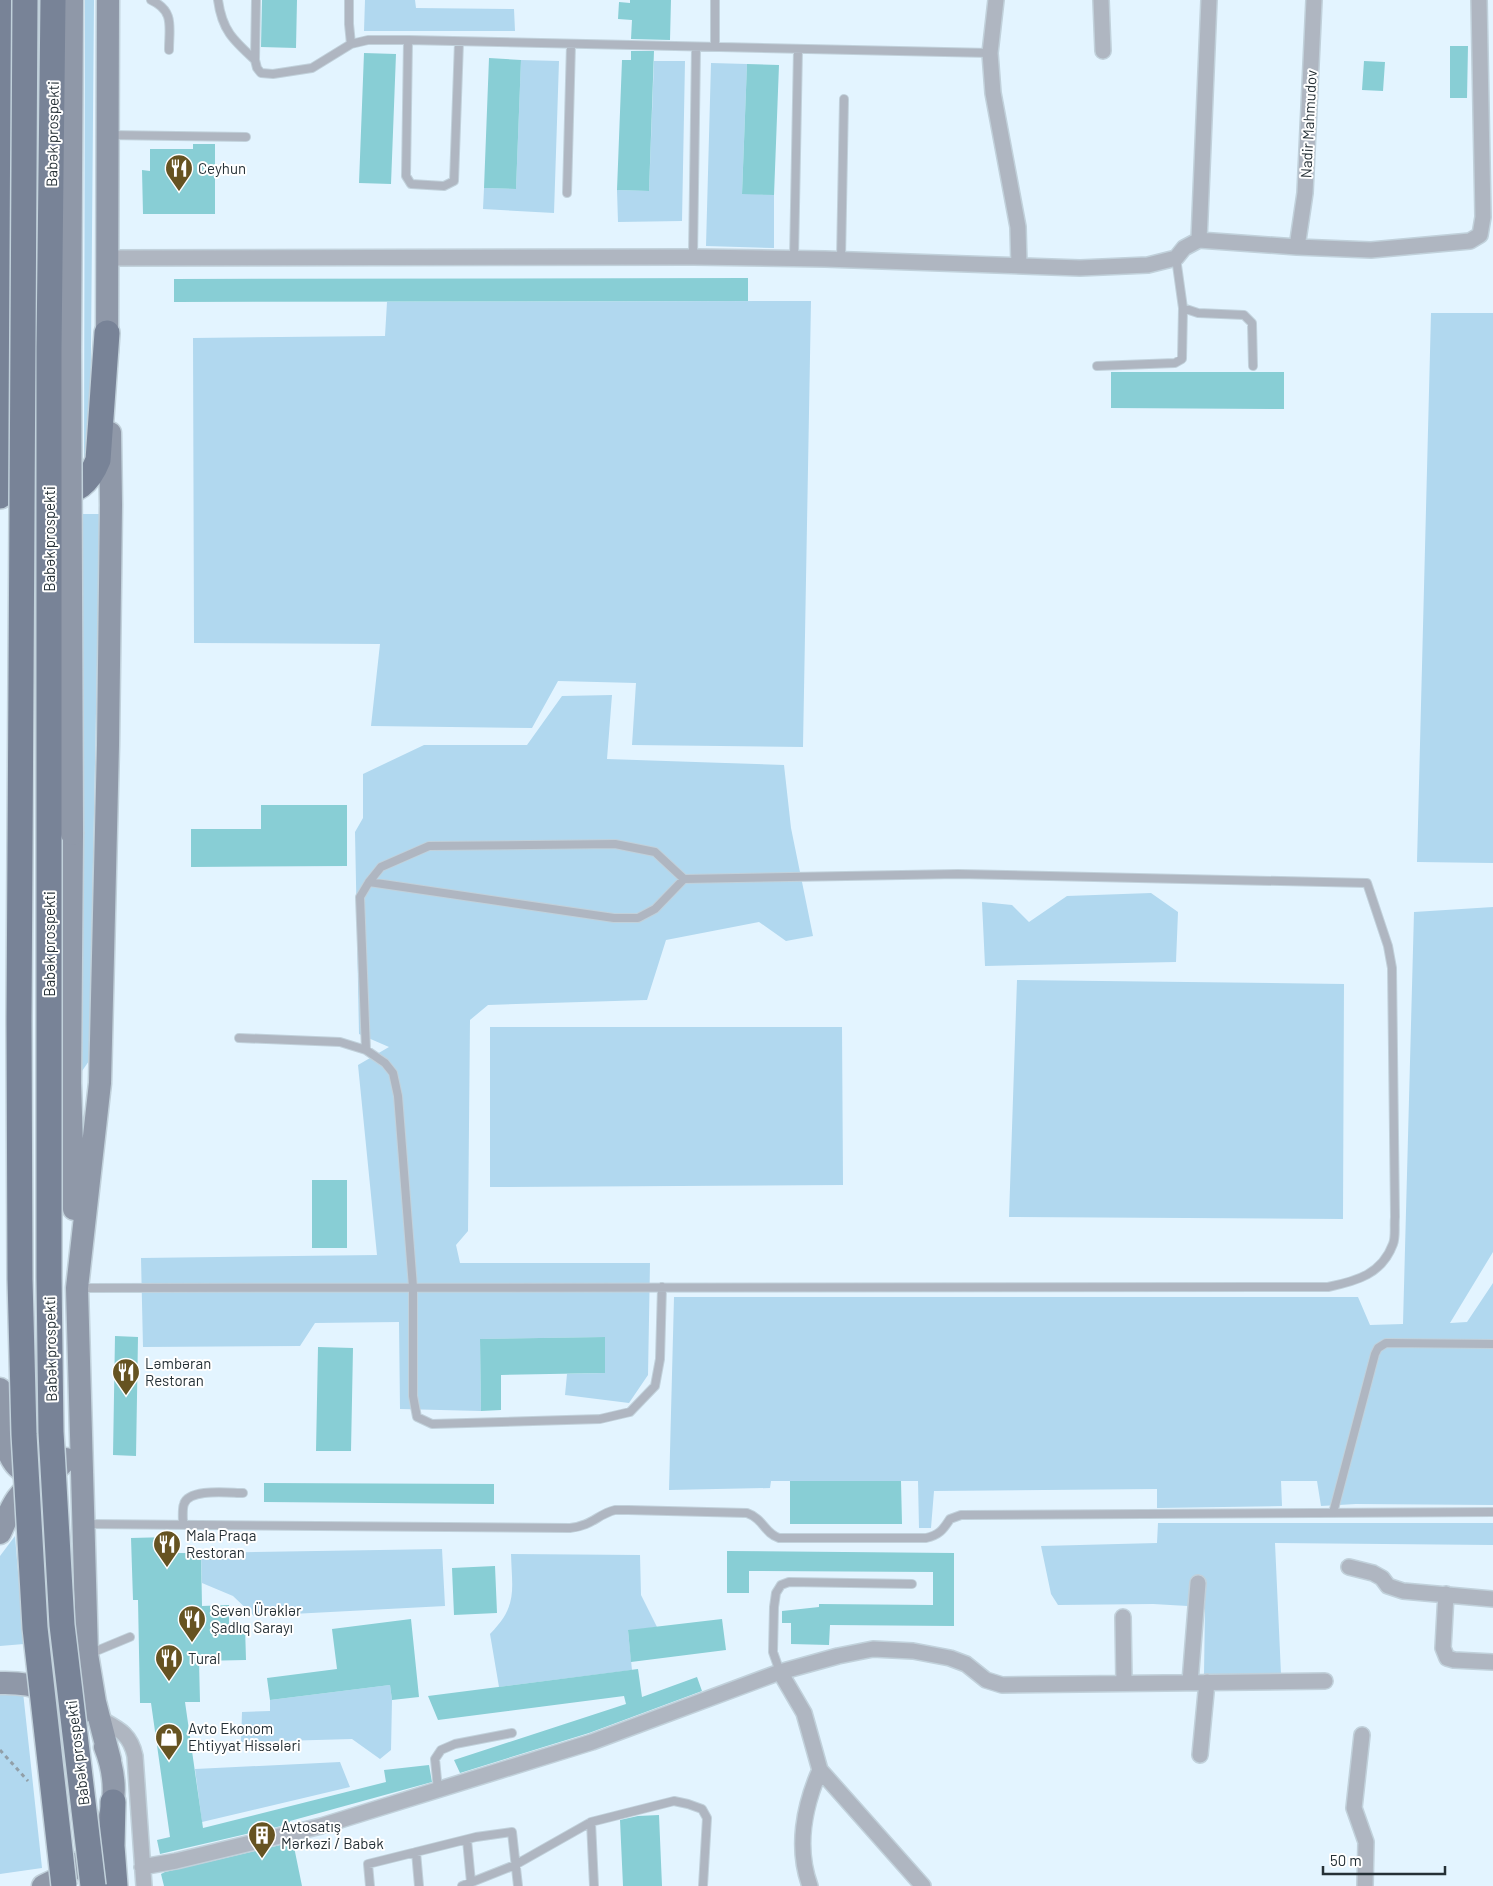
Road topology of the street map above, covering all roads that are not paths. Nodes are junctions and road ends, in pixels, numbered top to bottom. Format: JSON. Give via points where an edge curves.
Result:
{"nodes":[{"id":1,"x":5,"y":0,"type":"edge"},
{"id":2,"x":25,"y":0,"type":"edge"},
{"id":3,"x":53,"y":0,"type":"edge"},
{"id":4,"x":72,"y":0,"type":"edge"},
{"id":5,"x":108,"y":0,"type":"edge"},
{"id":6,"x":151,"y":0,"type":"edge"},
{"id":7,"x":218,"y":0,"type":"edge"},
{"id":8,"x":256,"y":0,"type":"edge"},
{"id":9,"x":350,"y":0,"type":"edge"},
{"id":10,"x":715,"y":0,"type":"edge"},
{"id":11,"x":996,"y":0,"type":"edge"},
{"id":12,"x":1101,"y":0,"type":"edge"},
{"id":13,"x":1209,"y":0,"type":"edge"},
{"id":14,"x":1314,"y":0,"type":"edge"},
{"id":15,"x":1480,"y":0,"type":"edge"},
{"id":16,"x":408,"y":40,"type":"junction"},
{"id":17,"x":459,"y":42,"type":"junction"},
{"id":18,"x":351,"y":44,"type":"junction"},
{"id":19,"x":571,"y":44,"type":"junction"},
{"id":20,"x":696,"y":47,"type":"junction"},
{"id":21,"x":715,"y":47,"type":"junction"},
{"id":22,"x":798,"y":49,"type":"junction"},
{"id":23,"x":169,"y":50,"type":"dead end"},
{"id":24,"x":1103,"y":51,"type":"dead end"},
{"id":25,"x":990,"y":53,"type":"junction"},
{"id":26,"x":255,"y":60,"type":"junction"},
{"id":27,"x":844,"y":98,"type":"dead end"},
{"id":28,"x":108,"y":135,"type":"junction"},
{"id":29,"x":246,"y":138,"type":"dead end"},
{"id":30,"x":567,"y":193,"type":"dead end"},
{"id":31,"x":1199,"y":240,"type":"junction"},
{"id":32,"x":1297,"y":247,"type":"junction"},
{"id":33,"x":692,"y":257,"type":"junction"},
{"id":34,"x":107,"y":258,"type":"junction"},
{"id":35,"x":794,"y":258,"type":"junction"},
{"id":36,"x":1176,"y":258,"type":"junction"},
{"id":37,"x":841,"y":260,"type":"junction"},
{"id":38,"x":1019,"y":266,"type":"junction"},
{"id":39,"x":1183,"y":308,"type":"junction"},
{"id":40,"x":107,"y":333,"type":"junction"},
{"id":41,"x":1097,"y":366,"type":"dead end"},
{"id":42,"x":1253,"y":366,"type":"dead end"},
{"id":43,"x":3,"y":441,"type":"junction"},
{"id":44,"x":0,"y":496,"type":"edge"},
{"id":45,"x":684,"y":879,"type":"junction"},
{"id":46,"x":369,"y":882,"type":"junction"},
{"id":47,"x":239,"y":1038,"type":"dead end"},
{"id":48,"x":366,"y":1050,"type":"junction"},
{"id":49,"x":413,"y":1287,"type":"junction"},
{"id":50,"x":662,"y":1287,"type":"junction"},
{"id":51,"x":77,"y":1288,"type":"junction"},
{"id":52,"x":1493,"y":1344,"type":"edge"},
{"id":53,"x":0,"y":1389,"type":"edge"},
{"id":54,"x":243,"y":1493,"type":"dead end"},
{"id":55,"x":1493,"y":1512,"type":"edge"},
{"id":56,"x":1333,"y":1513,"type":"junction"},
{"id":57,"x":82,"y":1524,"type":"junction"},
{"id":58,"x":183,"y":1524,"type":"junction"},
{"id":59,"x":0,"y":1533,"type":"edge"},
{"id":60,"x":1349,"y":1567,"type":"dead end"},
{"id":61,"x":912,"y":1584,"type":"dead end"},
{"id":62,"x":1198,"y":1584,"type":"dead end"},
{"id":63,"x":1446,"y":1594,"type":"junction"},
{"id":64,"x":1493,"y":1599,"type":"edge"},
{"id":65,"x":1123,"y":1617,"type":"dead end"},
{"id":66,"x":130,"y":1637,"type":"dead end"},
{"id":67,"x":87,"y":1654,"type":"junction"},
{"id":68,"x":1493,"y":1662,"type":"edge"},
{"id":69,"x":780,"y":1672,"type":"junction"},
{"id":70,"x":1325,"y":1681,"type":"dead end"},
{"id":71,"x":1190,"y":1682,"type":"junction"},
{"id":72,"x":1207,"y":1682,"type":"junction"},
{"id":73,"x":0,"y":1683,"type":"edge"},
{"id":74,"x":1124,"y":1683,"type":"junction"},
{"id":75,"x":67,"y":1700,"type":"junction"},
{"id":76,"x":99,"y":1718,"type":"junction"},
{"id":77,"x":512,"y":1734,"type":"dead end"},
{"id":78,"x":1362,"y":1735,"type":"dead end"},
{"id":79,"x":1200,"y":1756,"type":"dead end"},
{"id":80,"x":110,"y":1760,"type":"junction"},
{"id":81,"x":820,"y":1770,"type":"junction"},
{"id":82,"x":438,"y":1790,"type":"junction"},
{"id":83,"x":113,"y":1802,"type":"junction"},
{"id":84,"x":591,"y":1822,"type":"junction"},
{"id":85,"x":467,"y":1840,"type":"junction"},
{"id":86,"x":416,"y":1852,"type":"junction"},
{"id":87,"x":515,"y":1865,"type":"junction"},
{"id":88,"x":142,"y":1867,"type":"junction"},
{"id":89,"x":471,"y":1882,"type":"junction"},
{"id":90,"x":43,"y":1886,"type":"edge"},
{"id":91,"x":64,"y":1886,"type":"edge"},
{"id":92,"x":94,"y":1886,"type":"edge"},
{"id":93,"x":115,"y":1886,"type":"edge"},
{"id":94,"x":144,"y":1886,"type":"edge"},
{"id":95,"x":370,"y":1886,"type":"edge"},
{"id":96,"x":419,"y":1886,"type":"edge"},
{"id":97,"x":462,"y":1886,"type":"edge"},
{"id":98,"x":518,"y":1886,"type":"edge"},
{"id":99,"x":594,"y":1886,"type":"edge"},
{"id":100,"x":703,"y":1886,"type":"edge"},
{"id":101,"x":810,"y":1886,"type":"edge"},
{"id":102,"x":923,"y":1886,"type":"edge"},
{"id":103,"x":1366,"y":1886,"type":"edge"}],
"edges":[{"from":1,"to":43,"type":"main road"},
{"from":2,"to":91,"type":"main road","name":"Babək prospekti","bridge":true,"via":[[20,1279],[24,1434],[35,1628]]},
{"from":3,"to":92,"type":"main road","name":"Babək prospekti","bridge":true,"via":[[49,408],[48,1277],[51,1432],[62,1625]]},
{"from":4,"to":51,"type":"main road","bridge":true,"via":[[70,1083]]},
{"from":5,"to":28,"type":"main road","name":"Babək prospekti"},
{"from":6,"to":23,"type":"lane","via":[[168,13]]},
{"from":7,"to":26,"type":"lane","via":[[220,18],[234,41]]},
{"from":8,"to":26,"type":"lane"},
{"from":9,"to":18,"type":"lane"},
{"from":10,"to":21,"type":"lane"},
{"from":11,"to":25,"type":"street"},
{"from":12,"to":24,"type":"street"},
{"from":13,"to":31,"type":"street"},
{"from":14,"to":32,"type":"street","name":"Nadir Mahmudov","via":[[1305,193]]},
{"from":15,"to":32,"type":"street","via":[[1484,217],[1480,235],[1470,241],[1371,250]]},
{"from":16,"to":17,"type":"lane"},
{"from":16,"to":17,"type":"lane","via":[[406,176],[411,184],[444,186],[454,181]]},
{"from":16,"to":18,"type":"lane","via":[[368,40]]},
{"from":17,"to":19,"type":"lane"},
{"from":18,"to":26,"type":"lane","via":[[312,68],[266,75],[257,68]]},
{"from":19,"to":20,"type":"lane"},
{"from":19,"to":30,"type":"lane"},
{"from":20,"to":21,"type":"lane"},
{"from":20,"to":33,"type":"lane"},
{"from":21,"to":22,"type":"lane"},
{"from":22,"to":25,"type":"lane"},
{"from":22,"to":35,"type":"lane"},
{"from":25,"to":38,"type":"street","via":[[992,92],[1018,227]]},
{"from":27,"to":37,"type":"lane"},
{"from":28,"to":29,"type":"lane"},
{"from":28,"to":34,"type":"main road","name":"Babək prospekti"},
{"from":31,"to":32,"type":"street"},
{"from":31,"to":36,"type":"street","via":[[1184,248]]},
{"from":33,"to":34,"type":"street"},
{"from":33,"to":35,"type":"street"},
{"from":34,"to":40,"type":"main road","name":"Babək prospekti"},
{"from":35,"to":37,"type":"street"},
{"from":36,"to":38,"type":"street","via":[[1148,265]]},
{"from":36,"to":39,"type":"lane"},
{"from":37,"to":38,"type":"street"},
{"from":39,"to":41,"type":"lane","via":[[1182,359],[1175,363]]},
{"from":39,"to":42,"type":"lane","via":[[1198,313],[1244,315],[1252,323]]},
{"from":40,"to":43,"type":"main road","via":[[98,460],[88,479],[79,488],[64,494],[45,496],[29,491],[10,474]]},
{"from":40,"to":51,"type":"main road","name":"Babək prospekti","via":[[111,505],[100,1083]]},
{"from":43,"to":44,"type":"main road"},
{"from":45,"to":46,"type":"lane","via":[[655,909],[638,918],[614,918]]},
{"from":45,"to":46,"type":"lane","via":[[655,852],[615,844],[429,846],[381,867]]},
{"from":45,"to":50,"type":"lane","via":[[958,874],[1367,883],[1392,968],[1394,1234],[1393,1243],[1380,1266],[1354,1282],[1328,1287]]},
{"from":46,"to":48,"type":"lane","via":[[360,898]]},
{"from":47,"to":48,"type":"lane","via":[[340,1042]]},
{"from":48,"to":49,"type":"lane","via":[[393,1072],[398,1096]]},
{"from":49,"to":50,"type":"lane"},
{"from":49,"to":50,"type":"lane","via":[[413,1396],[417,1417],[432,1424],[600,1419],[630,1412],[655,1386],[660,1359]]},
{"from":49,"to":51,"type":"lane"},
{"from":51,"to":53,"type":"main road","via":[[72,1442],[70,1452],[59,1467],[39,1475],[28,1474],[9,1460],[3,1443]]},
{"from":51,"to":57,"type":"main road","name":"Babək prospekti"},
{"from":52,"to":56,"type":"lane","via":[[1386,1343],[1378,1348]]},
{"from":54,"to":58,"type":"lane","via":[[190,1496],[184,1504]]},
{"from":55,"to":56,"type":"lane"},
{"from":56,"to":58,"type":"lane","via":[[961,1515],[950,1519],[936,1536],[926,1538],[779,1538],[772,1535],[757,1516],[747,1513],[638,1510],[615,1510],[589,1524],[570,1528]]},
{"from":57,"to":58,"type":"lane"},
{"from":57,"to":59,"type":"main road","via":[[69,1491],[53,1483],[38,1482],[18,1496]]},
{"from":57,"to":67,"type":"main road","name":"Babək prospekti"},
{"from":60,"to":63,"type":"street","via":[[1373,1573],[1388,1586],[1403,1591]]},
{"from":61,"to":69,"type":"lane","via":[[781,1584],[774,1607],[773,1652]]},
{"from":62,"to":71,"type":"street"},
{"from":63,"to":64,"type":"street"},
{"from":63,"to":68,"type":"street","via":[[1444,1648],[1447,1658]]},
{"from":65,"to":74,"type":"street"},
{"from":66,"to":67,"type":"lane"},
{"from":67,"to":76,"type":"main road","name":"Babək prospekti"},
{"from":69,"to":74,"type":"street","via":[[873,1649],[913,1651],[950,1658],[966,1664],[986,1680],[1002,1685]]},
{"from":69,"to":81,"type":"street","via":[[804,1713]]},
{"from":69,"to":82,"type":"street","via":[[592,1742]]},
{"from":70,"to":72,"type":"street"},
{"from":71,"to":72,"type":"street"},
{"from":71,"to":74,"type":"street"},
{"from":72,"to":79,"type":"street"},
{"from":73,"to":75,"type":"main road","via":[[37,1686]]},
{"from":75,"to":76,"type":"street"},
{"from":75,"to":80,"type":"main road","via":[[92,1722]]},
{"from":76,"to":80,"type":"main road","name":"Babək prospekti"},
{"from":76,"to":88,"type":"street","via":[[125,1734],[133,1745]]},
{"from":77,"to":82,"type":"lane","via":[[455,1744],[441,1750],[435,1759]]},
{"from":78,"to":103,"type":"street","via":[[1354,1808],[1366,1842]]},
{"from":80,"to":83,"type":"main road","via":[[114,1780]]},
{"from":81,"to":101,"type":"street","via":[[805,1810],[803,1841],[805,1871]]},
{"from":81,"to":102,"type":"street"},
{"from":82,"to":88,"type":"street","via":[[320,1826]]},
{"from":83,"to":90,"type":"main road","via":[[109,1820],[90,1854],[76,1868]]},
{"from":83,"to":93,"type":"main road"},
{"from":84,"to":87,"type":"lane"},
{"from":84,"to":99,"type":"lane"},
{"from":84,"to":100,"type":"lane","via":[[674,1801],[702,1809],[707,1818]]},
{"from":85,"to":86,"type":"lane"},
{"from":85,"to":87,"type":"lane","via":[[512,1832]]},
{"from":85,"to":89,"type":"lane"},
{"from":86,"to":95,"type":"lane","via":[[368,1864]]},
{"from":86,"to":96,"type":"lane"},
{"from":87,"to":89,"type":"lane"},
{"from":87,"to":98,"type":"lane"},
{"from":88,"to":94,"type":"street"},
{"from":89,"to":97,"type":"lane"}]}
